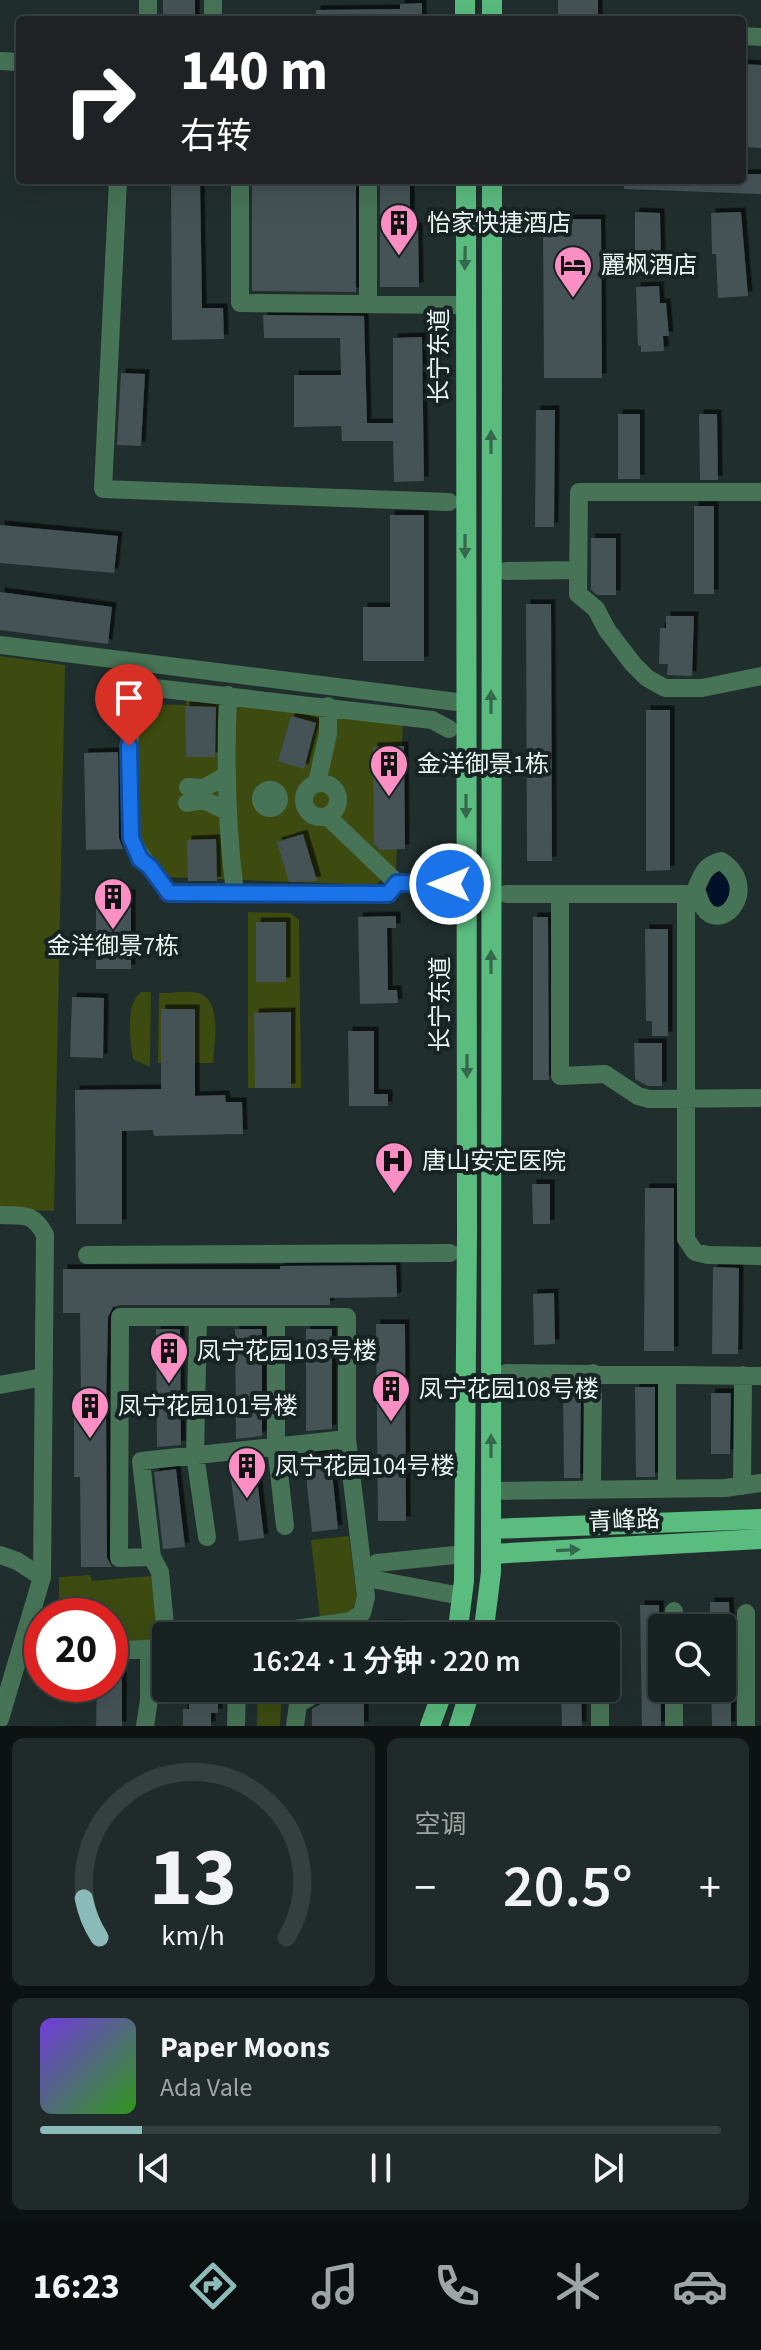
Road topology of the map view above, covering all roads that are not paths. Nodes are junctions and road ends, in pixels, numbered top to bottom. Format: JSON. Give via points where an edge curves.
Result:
{"nodes":[{"id":1,"x":118,"y":184,"type":"edge"},
{"id":2,"x":240,"y":184,"type":"edge"},
{"id":3,"x":368,"y":184,"type":"edge"},
{"id":4,"x":466,"y":184,"type":"edge"},
{"id":5,"x":492,"y":184,"type":"edge"},
{"id":6,"x":368,"y":304,"type":"junction"},
{"id":7,"x":464,"y":305,"type":"junction"},
{"id":8,"x":761,"y":492,"type":"edge"},
{"id":9,"x":449,"y":502,"type":"dead end"},
{"id":10,"x":578,"y":570,"type":"junction"},
{"id":11,"x":506,"y":571,"type":"dead end"},
{"id":12,"x":0,"y":645,"type":"edge"},
{"id":13,"x":761,"y":676,"type":"edge"},
{"id":14,"x":228,"y":695,"type":"junction"},
{"id":15,"x":465,"y":703,"type":"junction"},
{"id":16,"x":328,"y":706,"type":"junction"},
{"id":17,"x":449,"y":729,"type":"dead end"},
{"id":18,"x":225,"y":776,"type":"junction"},
{"id":19,"x":317,"y":783,"type":"junction"},
{"id":20,"x":279,"y":798,"type":"dead end"},
{"id":21,"x":304,"y":799,"type":"junction"},
{"id":22,"x":226,"y":811,"type":"junction"},
{"id":23,"x":327,"y":816,"type":"junction"},
{"id":24,"x":397,"y":883,"type":"junction"},
{"id":25,"x":450,"y":884,"type":"dead end"},
{"id":26,"x":753,"y":889,"type":"edge"},
{"id":27,"x":691,"y":891,"type":"junction"},
{"id":28,"x":235,"y":892,"type":"junction"},
{"id":29,"x":560,"y":894,"type":"junction"},
{"id":30,"x":686,"y":1098,"type":"junction"},
{"id":31,"x":761,"y":1098,"type":"edge"},
{"id":32,"x":0,"y":1215,"type":"edge"},
{"id":33,"x":450,"y":1253,"type":"dead end"},
{"id":34,"x":87,"y":1255,"type":"dead end"},
{"id":35,"x":761,"y":1256,"type":"edge"},
{"id":36,"x":198,"y":1317,"type":"junction"},
{"id":37,"x":276,"y":1317,"type":"junction"},
{"id":38,"x":506,"y":1373,"type":"dead end"},
{"id":39,"x":593,"y":1373,"type":"junction"},
{"id":40,"x":667,"y":1375,"type":"junction"},
{"id":41,"x":752,"y":1375,"type":"edge"},
{"id":42,"x":43,"y":1377,"type":"junction"},
{"id":43,"x":0,"y":1385,"type":"edge"},
{"id":44,"x":347,"y":1439,"type":"junction"},
{"id":45,"x":276,"y":1446,"type":"junction"},
{"id":46,"x":195,"y":1455,"type":"junction"},
{"id":47,"x":119,"y":1461,"type":"junction"},
{"id":48,"x":141,"y":1461,"type":"junction"},
{"id":49,"x":752,"y":1485,"type":"edge"},
{"id":50,"x":667,"y":1489,"type":"junction"},
{"id":51,"x":592,"y":1490,"type":"junction"},
{"id":52,"x":491,"y":1491,"type":"junction"},
{"id":53,"x":761,"y":1519,"type":"edge"},
{"id":54,"x":285,"y":1526,"type":"dead end"},
{"id":55,"x":491,"y":1529,"type":"junction"},
{"id":56,"x":207,"y":1537,"type":"dead end"},
{"id":57,"x":761,"y":1539,"type":"edge"},
{"id":58,"x":464,"y":1554,"type":"junction"},
{"id":59,"x":491,"y":1554,"type":"junction"},
{"id":60,"x":0,"y":1555,"type":"edge"},
{"id":61,"x":152,"y":1557,"type":"junction"},
{"id":62,"x":365,"y":1572,"type":"junction"},
{"id":63,"x":42,"y":1577,"type":"junction"},
{"id":64,"x":461,"y":1596,"type":"junction"},
{"id":65,"x":746,"y":1613,"type":"dead end"},
{"id":66,"x":165,"y":1622,"type":"edge"},
{"id":67,"x":353,"y":1622,"type":"edge"},
{"id":68,"x":458,"y":1622,"type":"edge"},
{"id":69,"x":484,"y":1622,"type":"edge"},
{"id":70,"x":152,"y":1648,"type":"edge"},
{"id":71,"x":128,"y":1650,"type":"edge"},
{"id":72,"x":152,"y":1680,"type":"edge"},
{"id":73,"x":237,"y":1702,"type":"edge"},
{"id":74,"x":301,"y":1702,"type":"edge"},
{"id":75,"x":439,"y":1702,"type":"edge"},
{"id":76,"x":467,"y":1702,"type":"edge"},
{"id":77,"x":600,"y":1702,"type":"edge"},
{"id":78,"x":674,"y":1702,"type":"edge"},
{"id":79,"x":0,"y":1719,"type":"edge"},
{"id":80,"x":145,"y":1726,"type":"edge"},
{"id":81,"x":236,"y":1726,"type":"edge"},
{"id":82,"x":295,"y":1726,"type":"edge"},
{"id":83,"x":430,"y":1726,"type":"edge"},
{"id":84,"x":459,"y":1726,"type":"edge"},
{"id":85,"x":600,"y":1726,"type":"edge"},
{"id":86,"x":674,"y":1726,"type":"edge"},
{"id":87,"x":746,"y":1726,"type":"edge"}],
"edges":[{"from":1,"to":9,"type":"street","via":[[103,489]]},
{"from":2,"to":6,"type":"street","via":[[240,303]]},
{"from":3,"to":6,"type":"street"},
{"from":4,"to":7,"type":"main road","name":"长宁东道","one_way":true},
{"from":52,"to":5,"type":"main road","one_way":true},
{"from":6,"to":7,"type":"street"},
{"from":7,"to":15,"type":"main road","name":"长宁东道","one_way":true},
{"from":8,"to":10,"type":"street","via":[[579,492]]},
{"from":10,"to":11,"type":"street"},
{"from":10,"to":13,"type":"street","via":[[578,594],[596,609],[647,678],[665,688],[702,688]]},
{"from":12,"to":15,"type":"street"},
{"from":14,"to":16,"type":"street"},
{"from":14,"to":18,"type":"street"},
{"from":14,"to":28,"type":"street","via":[[129,685],[131,838],[140,859],[169,893]]},
{"from":15,"to":58,"type":"main road","name":"长宁东道","one_way":true},
{"from":16,"to":17,"type":"street","via":[[432,720]]},
{"from":16,"to":19,"type":"street"},
{"from":18,"to":22,"type":"street"},
{"from":18,"to":22,"type":"street","via":[[188,795]]},
{"from":19,"to":21,"type":"street"},
{"from":19,"to":23,"type":"street","via":[[336,792],[335,809]]},
{"from":20,"to":21,"type":"street"},
{"from":21,"to":23,"type":"street","via":[[311,814]]},
{"from":22,"to":28,"type":"street"},
{"from":23,"to":24,"type":"street"},
{"from":24,"to":25,"type":"street"},
{"from":24,"to":28,"type":"street","via":[[388,894]]},
{"from":26,"to":27,"type":"street","via":[[725,916],[713,915]]},
{"from":26,"to":27,"type":"street","via":[[736,867],[721,861],[702,873]]},
{"from":27,"to":29,"type":"street"},
{"from":27,"to":29,"type":"street","via":[[686,884],[506,888]]},
{"from":27,"to":30,"type":"street"},
{"from":29,"to":30,"type":"street","via":[[560,1076],[605,1074],[638,1096]]},
{"from":30,"to":31,"type":"street"},
{"from":30,"to":35,"type":"street","via":[[686,1239],[695,1252],[708,1255]]},
{"from":32,"to":42,"type":"street","via":[[29,1216],[45,1235]]},
{"from":33,"to":34,"type":"street"},
{"from":36,"to":37,"type":"street"},
{"from":36,"to":46,"type":"street"},
{"from":36,"to":47,"type":"street","via":[[120,1317]]},
{"from":37,"to":44,"type":"street","via":[[347,1317]]},
{"from":37,"to":45,"type":"street"},
{"from":38,"to":39,"type":"street"},
{"from":39,"to":40,"type":"street"},
{"from":39,"to":51,"type":"street"},
{"from":40,"to":41,"type":"street"},
{"from":40,"to":50,"type":"street"},
{"from":41,"to":49,"type":"street"},
{"from":42,"to":43,"type":"street"},
{"from":42,"to":63,"type":"street"},
{"from":44,"to":45,"type":"street"},
{"from":44,"to":62,"type":"street"},
{"from":45,"to":46,"type":"street"},
{"from":45,"to":54,"type":"street"},
{"from":46,"to":48,"type":"street"},
{"from":46,"to":56,"type":"street"},
{"from":47,"to":48,"type":"street"},
{"from":47,"to":61,"type":"street","via":[[119,1558]]},
{"from":48,"to":61,"type":"street"},
{"from":49,"to":50,"type":"street"},
{"from":50,"to":51,"type":"street"},
{"from":51,"to":52,"type":"street"},
{"from":52,"to":55,"type":"main road"},
{"from":53,"to":55,"type":"main road","name":"青峰路"},
{"from":55,"to":59,"type":"main road"},
{"from":59,"to":57,"type":"main road","name":"青峰路","one_way":true},
{"from":58,"to":62,"type":"street","via":[[377,1563]]},
{"from":58,"to":64,"type":"main road","name":"长宁东道"},
{"from":59,"to":69,"type":"main road"},
{"from":60,"to":63,"type":"street"},
{"from":61,"to":66,"type":"street","via":[[160,1572]]},
{"from":62,"to":64,"type":"street","via":[[377,1580]]},
{"from":62,"to":67,"type":"street","via":[[366,1597]]},
{"from":63,"to":79,"type":"street"},
{"from":64,"to":68,"type":"main road","name":"长宁东道"},
{"from":65,"to":87,"type":"street"},
{"from":70,"to":71,"type":"street"},
{"from":72,"to":80,"type":"street"},
{"from":73,"to":81,"type":"street"},
{"from":74,"to":82,"type":"street"},
{"from":75,"to":83,"type":"main road"},
{"from":76,"to":84,"type":"main road"},
{"from":77,"to":85,"type":"street"},
{"from":78,"to":86,"type":"street"}]}
